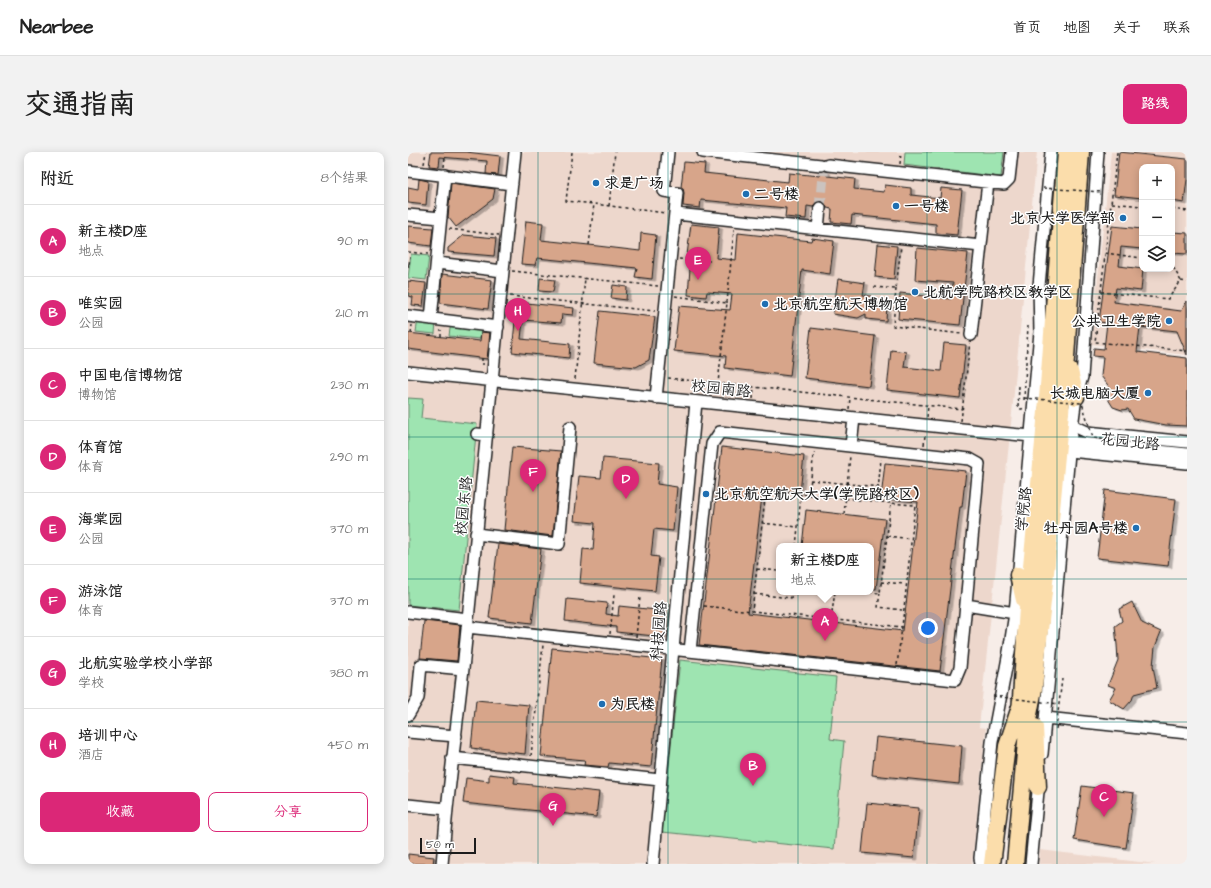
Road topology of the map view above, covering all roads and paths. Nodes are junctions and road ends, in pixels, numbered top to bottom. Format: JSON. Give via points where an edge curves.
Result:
{"nodes":[{"id":1,"x":426,"y":152,"type":"edge"},
{"id":2,"x":515,"y":152,"type":"edge"},
{"id":3,"x":572,"y":152,"type":"edge"},
{"id":4,"x":615,"y":152,"type":"edge"},
{"id":5,"x":668,"y":152,"type":"edge"},
{"id":6,"x":703,"y":152,"type":"edge"},
{"id":7,"x":901,"y":152,"type":"edge"},
{"id":8,"x":1012,"y":152,"type":"edge"},
{"id":9,"x":1051,"y":152,"type":"edge"},
{"id":10,"x":1066,"y":152,"type":"edge"},
{"id":11,"x":1081,"y":152,"type":"edge"},
{"id":12,"x":1098,"y":152,"type":"edge"},
{"id":13,"x":1117,"y":152,"type":"edge"},
{"id":14,"x":408,"y":172,"type":"edge"},
{"id":15,"x":423,"y":173,"type":"junction"},
{"id":16,"x":899,"y":173,"type":"junction"},
{"id":17,"x":446,"y":175,"type":"junction"},
{"id":18,"x":988,"y":182,"type":"junction"},
{"id":19,"x":512,"y":184,"type":"junction"},
{"id":20,"x":1042,"y":188,"type":"dead end"},
{"id":21,"x":1102,"y":192,"type":"dead end"},
{"id":22,"x":1111,"y":203,"type":"junction"},
{"id":23,"x":594,"y":204,"type":"junction"},
{"id":24,"x":609,"y":206,"type":"junction"},
{"id":25,"x":1139,"y":206,"type":"edge"},
{"id":26,"x":820,"y":208,"type":"tunnel mouth"},
{"id":27,"x":1175,"y":209,"type":"edge"},
{"id":28,"x":1187,"y":211,"type":"edge"},
{"id":29,"x":676,"y":214,"type":"junction"},
{"id":30,"x":408,"y":215,"type":"edge"},
{"id":31,"x":735,"y":220,"type":"junction"},
{"id":32,"x":441,"y":223,"type":"junction"},
{"id":33,"x":818,"y":229,"type":"junction"},
{"id":34,"x":502,"y":235,"type":"dead end"},
{"id":35,"x":902,"y":238,"type":"junction"},
{"id":36,"x":589,"y":245,"type":"dead end"},
{"id":37,"x":982,"y":246,"type":"junction"},
{"id":38,"x":409,"y":252,"type":"edge"},
{"id":39,"x":1105,"y":253,"type":"junction"},
{"id":40,"x":409,"y":257,"type":"edge"},
{"id":41,"x":671,"y":258,"type":"junction"},
{"id":42,"x":1139,"y":258,"type":"edge"},
{"id":43,"x":437,"y":259,"type":"junction"},
{"id":44,"x":710,"y":261,"type":"dead end"},
{"id":45,"x":408,"y":264,"type":"edge"},
{"id":46,"x":408,"y":269,"type":"edge"},
{"id":47,"x":1175,"y":270,"type":"edge"},
{"id":48,"x":503,"y":271,"type":"junction"},
{"id":49,"x":585,"y":278,"type":"junction"},
{"id":50,"x":1181,"y":281,"type":"junction"},
{"id":51,"x":1187,"y":282,"type":"edge"},
{"id":52,"x":874,"y":287,"type":"dead end"},
{"id":53,"x":896,"y":289,"type":"junction"},
{"id":54,"x":667,"y":291,"type":"junction"},
{"id":55,"x":1101,"y":292,"type":"junction"},
{"id":56,"x":501,"y":295,"type":"junction"},
{"id":57,"x":727,"y":303,"type":"junction"},
{"id":58,"x":583,"y":304,"type":"junction"},
{"id":59,"x":665,"y":312,"type":"junction"},
{"id":60,"x":408,"y":316,"type":"edge"},
{"id":61,"x":431,"y":319,"type":"junction"},
{"id":62,"x":1028,"y":326,"type":"dead end"},
{"id":63,"x":498,"y":327,"type":"junction"},
{"id":64,"x":971,"y":335,"type":"junction"},
{"id":65,"x":1187,"y":351,"type":"edge"},
{"id":66,"x":482,"y":358,"type":"dead end"},
{"id":67,"x":1066,"y":358,"type":"junction"},
{"id":68,"x":482,"y":364,"type":"dead end"},
{"id":69,"x":408,"y":372,"type":"edge"},
{"id":70,"x":658,"y":377,"type":"junction"},
{"id":71,"x":493,"y":381,"type":"junction"},
{"id":72,"x":709,"y":382,"type":"junction"},
{"id":73,"x":718,"y":383,"type":"junction"},
{"id":74,"x":1019,"y":386,"type":"dead end"},
{"id":75,"x":754,"y":387,"type":"junction"},
{"id":76,"x":574,"y":389,"type":"junction"},
{"id":77,"x":707,"y":395,"type":"dead end"},
{"id":78,"x":850,"y":397,"type":"junction"},
{"id":79,"x":1076,"y":397,"type":"junction"},
{"id":80,"x":656,"y":398,"type":"junction"},
{"id":81,"x":1024,"y":398,"type":"junction"},
{"id":82,"x":696,"y":402,"type":"junction"},
{"id":83,"x":752,"y":407,"type":"junction"},
{"id":84,"x":962,"y":409,"type":"junction"},
{"id":85,"x":851,"y":418,"type":"junction"},
{"id":86,"x":1072,"y":425,"type":"junction"},
{"id":87,"x":570,"y":427,"type":"dead end"},
{"id":88,"x":960,"y":429,"type":"junction"},
{"id":89,"x":1031,"y":436,"type":"junction"},
{"id":90,"x":815,"y":442,"type":"junction"},
{"id":91,"x":1187,"y":442,"type":"edge"},
{"id":92,"x":1070,"y":446,"type":"junction"},
{"id":93,"x":1162,"y":446,"type":"dead end"},
{"id":94,"x":851,"y":449,"type":"junction"},
{"id":95,"x":882,"y":449,"type":"junction"},
{"id":96,"x":1187,"y":454,"type":"edge"},
{"id":97,"x":1187,"y":463,"type":"edge"},
{"id":98,"x":810,"y":480,"type":"junction"},
{"id":99,"x":847,"y":484,"type":"junction"},
{"id":100,"x":879,"y":487,"type":"junction"},
{"id":101,"x":801,"y":494,"type":"junction"},
{"id":102,"x":809,"y":495,"type":"junction"},
{"id":103,"x":846,"y":498,"type":"junction"},
{"id":104,"x":877,"y":501,"type":"junction"},
{"id":105,"x":891,"y":503,"type":"junction"},
{"id":106,"x":844,"y":514,"type":"dead end"},
{"id":107,"x":762,"y":523,"type":"junction"},
{"id":108,"x":798,"y":527,"type":"junction"},
{"id":109,"x":476,"y":534,"type":"junction"},
{"id":110,"x":887,"y":536,"type":"junction"},
{"id":111,"x":912,"y":539,"type":"junction"},
{"id":112,"x":796,"y":543,"type":"edge"},
{"id":113,"x":1060,"y":547,"type":"junction"},
{"id":114,"x":1047,"y":563,"type":"junction"},
{"id":115,"x":757,"y":569,"type":"junction"},
{"id":116,"x":776,"y":571,"type":"edge"},
{"id":117,"x":1018,"y":574,"type":"joint"},
{"id":118,"x":881,"y":582,"type":"junction"},
{"id":119,"x":904,"y":584,"type":"dead end"},
{"id":120,"x":874,"y":592,"type":"edge"},
{"id":121,"x":880,"y":593,"type":"junction"},
{"id":122,"x":614,"y":594,"type":"dead end"},
{"id":123,"x":754,"y":594,"type":"junction"},
{"id":124,"x":792,"y":595,"type":"edge"},
{"id":125,"x":835,"y":595,"type":"edge"},
{"id":126,"x":640,"y":597,"type":"dead end"},
{"id":127,"x":695,"y":604,"type":"junction"},
{"id":128,"x":966,"y":605,"type":"junction"},
{"id":129,"x":902,"y":610,"type":"dead end"},
{"id":130,"x":1021,"y":610,"type":"junction"},
{"id":131,"x":752,"y":611,"type":"junction"},
{"id":132,"x":408,"y":612,"type":"edge"},
{"id":133,"x":832,"y":619,"type":"junction"},
{"id":134,"x":468,"y":623,"type":"junction"},
{"id":135,"x":902,"y":627,"type":"junction"},
{"id":136,"x":545,"y":635,"type":"junction"},
{"id":137,"x":609,"y":642,"type":"junction"},
{"id":138,"x":635,"y":645,"type":"junction"},
{"id":139,"x":673,"y":649,"type":"junction"},
{"id":140,"x":690,"y":651,"type":"junction"},
{"id":141,"x":463,"y":669,"type":"junction"},
{"id":142,"x":896,"y":674,"type":"junction"},
{"id":143,"x":1062,"y":679,"type":"dead end"},
{"id":144,"x":1034,"y":688,"type":"junction"},
{"id":145,"x":993,"y":696,"type":"dead end"},
{"id":146,"x":1059,"y":704,"type":"junction"},
{"id":147,"x":1020,"y":707,"type":"junction"},
{"id":148,"x":408,"y":715,"type":"edge"},
{"id":149,"x":1046,"y":718,"type":"junction"},
{"id":150,"x":1056,"y":729,"type":"dead end"},
{"id":151,"x":408,"y":732,"type":"edge"},
{"id":152,"x":1187,"y":733,"type":"edge"},
{"id":153,"x":456,"y":736,"type":"junction"},
{"id":154,"x":452,"y":758,"type":"junction"},
{"id":155,"x":530,"y":766,"type":"junction"},
{"id":156,"x":660,"y":780,"type":"junction"},
{"id":157,"x":1038,"y":787,"type":"junction"},
{"id":158,"x":408,"y":805,"type":"edge"},
{"id":159,"x":447,"y":809,"type":"junction"},
{"id":160,"x":442,"y":864,"type":"edge"},
{"id":161,"x":653,"y":864,"type":"edge"},
{"id":162,"x":981,"y":864,"type":"edge"},
{"id":163,"x":992,"y":864,"type":"edge"},
{"id":164,"x":1004,"y":864,"type":"edge"},
{"id":165,"x":1015,"y":864,"type":"edge"},
{"id":166,"x":1031,"y":864,"type":"edge"}],
"edges":[{"from":1,"to":15,"type":"path"},
{"from":2,"to":19,"type":"street","name":"校园东路"},
{"from":3,"to":23,"type":"path","via":[[566,201]]},
{"from":4,"to":24,"type":"path"},
{"from":5,"to":29,"type":"street","via":[[664,191],[677,193]]},
{"from":6,"to":16,"type":"street"},
{"from":7,"to":16,"type":"path"},
{"from":8,"to":18,"type":"street","via":[[1009,179],[1004,184]]},
{"from":9,"to":89,"type":"street","name":"学院路","via":[[1038,286],[1040,332]]},
{"from":10,"to":130,"type":"highway","name":"学院路","via":[[1046,420]]},
{"from":11,"to":67,"type":"highway","name":"学院路"},
{"from":12,"to":79,"type":"street","via":[[1082,377]]},
{"from":13,"to":22,"type":"path"},
{"from":14,"to":15,"type":"street"},
{"from":15,"to":17,"type":"street"},
{"from":16,"to":18,"type":"street"},
{"from":17,"to":19,"type":"street"},
{"from":17,"to":32,"type":"street"},
{"from":18,"to":37,"type":"street"},
{"from":19,"to":48,"type":"street","name":"校园东路"},
{"from":20,"to":21,"type":"path","bridge":true},
{"from":22,"to":25,"type":"path"},
{"from":22,"to":39,"type":"path"},
{"from":23,"to":24,"type":"path"},
{"from":23,"to":36,"type":"path"},
{"from":24,"to":29,"type":"path"},
{"from":26,"to":33,"type":"street"},
{"from":27,"to":28,"type":"path"},
{"from":29,"to":31,"type":"street"},
{"from":29,"to":41,"type":"street"},
{"from":30,"to":32,"type":"street"},
{"from":31,"to":33,"type":"street"},
{"from":31,"to":57,"type":"path"},
{"from":32,"to":34,"type":"path"},
{"from":32,"to":43,"type":"street"},
{"from":33,"to":35,"type":"street"},
{"from":35,"to":37,"type":"street"},
{"from":35,"to":53,"type":"path"},
{"from":37,"to":64,"type":"street"},
{"from":38,"to":40,"type":"path"},
{"from":38,"to":43,"type":"path"},
{"from":39,"to":42,"type":"path"},
{"from":39,"to":55,"type":"path"},
{"from":40,"to":45,"type":"path"},
{"from":41,"to":44,"type":"path"},
{"from":41,"to":54,"type":"street"},
{"from":43,"to":48,"type":"street"},
{"from":43,"to":61,"type":"street"},
{"from":45,"to":46,"type":"path"},
{"from":47,"to":50,"type":"path"},
{"from":48,"to":49,"type":"path"},
{"from":48,"to":56,"type":"street","name":"校园东路"},
{"from":49,"to":54,"type":"path"},
{"from":49,"to":58,"type":"path"},
{"from":50,"to":51,"type":"path"},
{"from":50,"to":55,"type":"path","via":[[1168,299]]},
{"from":52,"to":53,"type":"path"},
{"from":53,"to":64,"type":"path","via":[[893,326]]},
{"from":54,"to":57,"type":"path"},
{"from":54,"to":59,"type":"street"},
{"from":55,"to":65,"type":"path","via":[[1095,342]]},
{"from":56,"to":58,"type":"path"},
{"from":56,"to":63,"type":"street","name":"校园东路"},
{"from":57,"to":73,"type":"path"},
{"from":58,"to":59,"type":"path"},
{"from":58,"to":76,"type":"path"},
{"from":59,"to":70,"type":"street"},
{"from":60,"to":61,"type":"street"},
{"from":61,"to":63,"type":"street"},
{"from":62,"to":81,"type":"path"},
{"from":63,"to":71,"type":"street","name":"校园东路"},
{"from":64,"to":84,"type":"path"},
{"from":66,"to":68,"type":"path"},
{"from":67,"to":79,"type":"highway"},
{"from":67,"to":114,"type":"highway","name":"学院路"},
{"from":69,"to":71,"type":"street","name":"校园南路"},
{"from":70,"to":72,"type":"path"},
{"from":70,"to":80,"type":"street"},
{"from":71,"to":76,"type":"street","name":"校园南路"},
{"from":71,"to":109,"type":"street","name":"校园东路","via":[[482,434]]},
{"from":72,"to":73,"type":"path"},
{"from":72,"to":77,"type":"path"},
{"from":73,"to":75,"type":"path"},
{"from":74,"to":81,"type":"path","via":[[1020,409],[1024,407]]},
{"from":75,"to":78,"type":"path"},
{"from":75,"to":83,"type":"path"},
{"from":76,"to":80,"type":"street","name":"校园南路"},
{"from":78,"to":84,"type":"path"},
{"from":78,"to":85,"type":"path"},
{"from":79,"to":86,"type":"street"},
{"from":80,"to":82,"type":"street","name":"校园南路"},
{"from":81,"to":93,"type":"path","bridge":true,"via":[[1082,403],[1093,438]]},
{"from":82,"to":83,"type":"street","name":"校园南路"},
{"from":82,"to":139,"type":"street","name":"科技园路"},
{"from":83,"to":85,"type":"street","name":"校园南路"},
{"from":84,"to":88,"type":"path"},
{"from":85,"to":88,"type":"street","name":"校园南路"},
{"from":85,"to":94,"type":"street"},
{"from":86,"to":91,"type":"street","via":[[1087,432]]},
{"from":86,"to":92,"type":"street"},
{"from":87,"to":109,"type":"street","via":[[559,544]]},
{"from":88,"to":89,"type":"street","name":"校园南路"},
{"from":89,"to":117,"type":"street","name":"学院路"},
{"from":90,"to":94,"type":"street"},
{"from":90,"to":98,"type":"path"},
{"from":90,"to":127,"type":"street","via":[[720,432],[712,444]]},
{"from":92,"to":96,"type":"street","name":"花园北路"},
{"from":92,"to":97,"type":"street","name":"花园北路"},
{"from":92,"to":113,"type":"street"},
{"from":94,"to":95,"type":"street"},
{"from":94,"to":99,"type":"path"},
{"from":95,"to":100,"type":"path"},
{"from":95,"to":128,"type":"street","via":[[970,459],[979,464]]},
{"from":98,"to":99,"type":"path"},
{"from":98,"to":102,"type":"path"},
{"from":99,"to":100,"type":"path"},
{"from":99,"to":103,"type":"path"},
{"from":100,"to":104,"type":"path"},
{"from":101,"to":102,"type":"path"},
{"from":101,"to":107,"type":"path","via":[[766,490]]},
{"from":101,"to":108,"type":"path"},
{"from":102,"to":103,"type":"path"},
{"from":103,"to":104,"type":"path"},
{"from":103,"to":106,"type":"path"},
{"from":104,"to":105,"type":"path"},
{"from":105,"to":110,"type":"path"},
{"from":105,"to":111,"type":"path","via":[[915,505]]},
{"from":107,"to":108,"type":"path"},
{"from":107,"to":115,"type":"path"},
{"from":108,"to":112,"type":"path"},
{"from":109,"to":134,"type":"street","name":"校园东路"},
{"from":110,"to":111,"type":"path"},
{"from":110,"to":118,"type":"path"},
{"from":111,"to":135,"type":"path"},
{"from":113,"to":114,"type":"highway"},
{"from":113,"to":149,"type":"street"},
{"from":114,"to":144,"type":"highway","name":"学院路"},
{"from":115,"to":116,"type":"path"},
{"from":115,"to":123,"type":"path"},
{"from":117,"to":130,"type":"highway"},
{"from":118,"to":119,"type":"path"},
{"from":118,"to":121,"type":"path"},
{"from":120,"to":121,"type":"path"},
{"from":121,"to":129,"type":"path","via":[[878,607]]},
{"from":122,"to":137,"type":"path"},
{"from":123,"to":124,"type":"path","via":[[791,598]]},
{"from":123,"to":131,"type":"path"},
{"from":125,"to":133,"type":"path"},
{"from":126,"to":138,"type":"path"},
{"from":127,"to":131,"type":"path"},
{"from":127,"to":140,"type":"street"},
{"from":128,"to":130,"type":"street"},
{"from":128,"to":142,"type":"street","via":[[960,668],[955,680]]},
{"from":130,"to":147,"type":"highway","name":"学院路"},
{"from":130,"to":162,"type":"street","name":"学院路","via":[[992,742]]},
{"from":131,"to":133,"type":"path"},
{"from":132,"to":134,"type":"street"},
{"from":133,"to":135,"type":"path"},
{"from":134,"to":136,"type":"street"},
{"from":134,"to":141,"type":"street","name":"校园东路"},
{"from":135,"to":142,"type":"path"},
{"from":136,"to":137,"type":"street"},
{"from":136,"to":155,"type":"path"},
{"from":137,"to":138,"type":"street"},
{"from":138,"to":139,"type":"street"},
{"from":139,"to":140,"type":"street"},
{"from":139,"to":156,"type":"street","name":"科技园路"},
{"from":140,"to":142,"type":"street"},
{"from":141,"to":148,"type":"street","via":[[421,665],[418,698]]},
{"from":141,"to":153,"type":"street","name":"校园东路"},
{"from":143,"to":146,"type":"path","bridge":true},
{"from":144,"to":157,"type":"highway"},
{"from":144,"to":165,"type":"highway","name":"学院路","via":[[1028,720]]},
{"from":145,"to":146,"type":"path","bridge":true},
{"from":146,"to":150,"type":"path","bridge":true},
{"from":147,"to":163,"type":"highway","via":[[1007,746]]},
{"from":147,"to":164,"type":"highway","name":"学院路"},
{"from":149,"to":152,"type":"street"},
{"from":149,"to":157,"type":"street"},
{"from":151,"to":153,"type":"street"},
{"from":153,"to":154,"type":"street","name":"校园东路"},
{"from":154,"to":155,"type":"street"},
{"from":154,"to":159,"type":"street","name":"校园东路"},
{"from":155,"to":156,"type":"street"},
{"from":156,"to":161,"type":"street","name":"科技园路"},
{"from":157,"to":166,"type":"street"},
{"from":158,"to":159,"type":"street"},
{"from":159,"to":160,"type":"street","name":"校园东路"}]}
